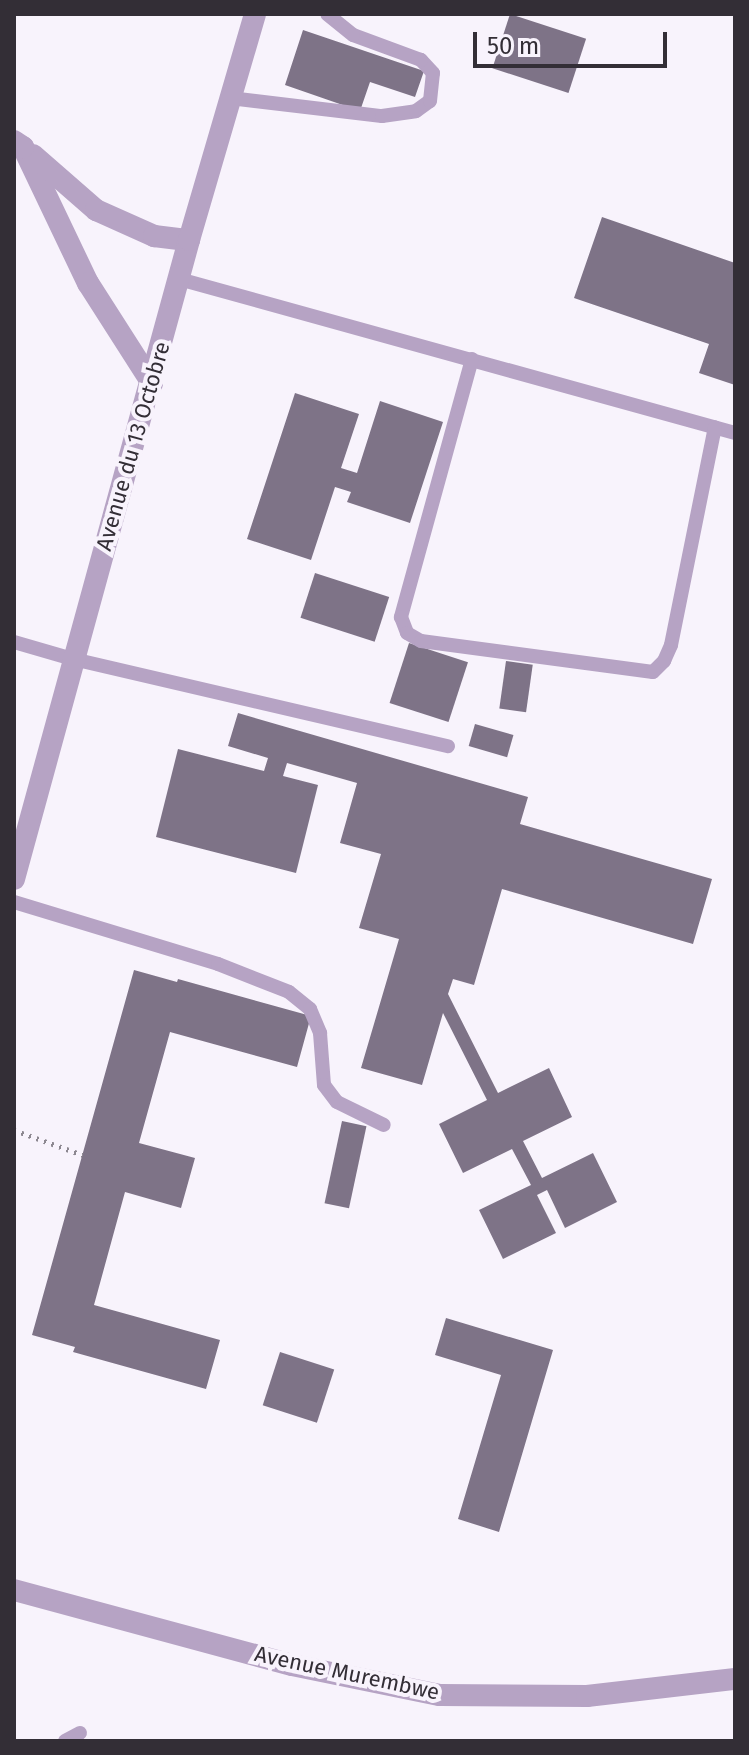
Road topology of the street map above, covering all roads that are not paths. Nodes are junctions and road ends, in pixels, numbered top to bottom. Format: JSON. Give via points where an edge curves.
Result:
{"nodes":[{"id":1,"x":255,"y":14,"type":"edge"},
{"id":2,"x":327,"y":14,"type":"edge"},
{"id":3,"x":230,"y":98,"type":"junction"},
{"id":4,"x":19,"y":144,"type":"edge"},
{"id":5,"x":189,"y":240,"type":"junction"},
{"id":6,"x":179,"y":279,"type":"junction"},
{"id":7,"x":472,"y":359,"type":"junction"},
{"id":8,"x":152,"y":383,"type":"junction"},
{"id":9,"x":715,"y":427,"type":"junction"},
{"id":10,"x":735,"y":433,"type":"edge"},
{"id":11,"x":14,"y":642,"type":"edge"},
{"id":12,"x":73,"y":659,"type":"junction"},
{"id":13,"x":448,"y":746,"type":"dead end"},
{"id":14,"x":14,"y":879,"type":"edge"},
{"id":15,"x":14,"y":902,"type":"edge"},
{"id":16,"x":384,"y":1125,"type":"dead end"},
{"id":17,"x":14,"y":1590,"type":"edge"},
{"id":18,"x":735,"y":1679,"type":"edge"},
{"id":19,"x":80,"y":1733,"type":"dead end"},
{"id":20,"x":65,"y":1741,"type":"edge"}],
"edges":[{"from":1,"to":3,"type":"street","name":"Avenue du 13 Octobre"},
{"from":2,"to":3,"type":"lane","via":[[353,35],[421,60],[433,73],[430,101],[416,111],[382,116]]},
{"from":3,"to":5,"type":"street","name":"Avenue du 13 Octobre"},
{"from":4,"to":5,"type":"street","via":[[96,210],[154,236]]},
{"from":4,"to":8,"type":"street","via":[[88,283]]},
{"from":5,"to":6,"type":"street","name":"Avenue du 13 Octobre"},
{"from":6,"to":7,"type":"lane"},
{"from":6,"to":8,"type":"street","name":"Avenue du 13 Octobre"},
{"from":7,"to":9,"type":"lane"},
{"from":7,"to":9,"type":"lane","via":[[401,617],[407,633],[421,641],[653,672],[671,645]]},
{"from":8,"to":12,"type":"street","name":"Avenue du 13 Octobre"},
{"from":9,"to":10,"type":"lane"},
{"from":11,"to":12,"type":"lane"},
{"from":12,"to":13,"type":"lane"},
{"from":12,"to":14,"type":"street","name":"Avenue du 13 Octobre"},
{"from":15,"to":16,"type":"lane","via":[[218,964],[289,992],[310,1009],[320,1033],[324,1085],[337,1102]]},
{"from":17,"to":18,"type":"street","name":"Avenue Murembwe","via":[[292,1665],[440,1695],[587,1696]]},
{"from":19,"to":20,"type":"lane"}]}
